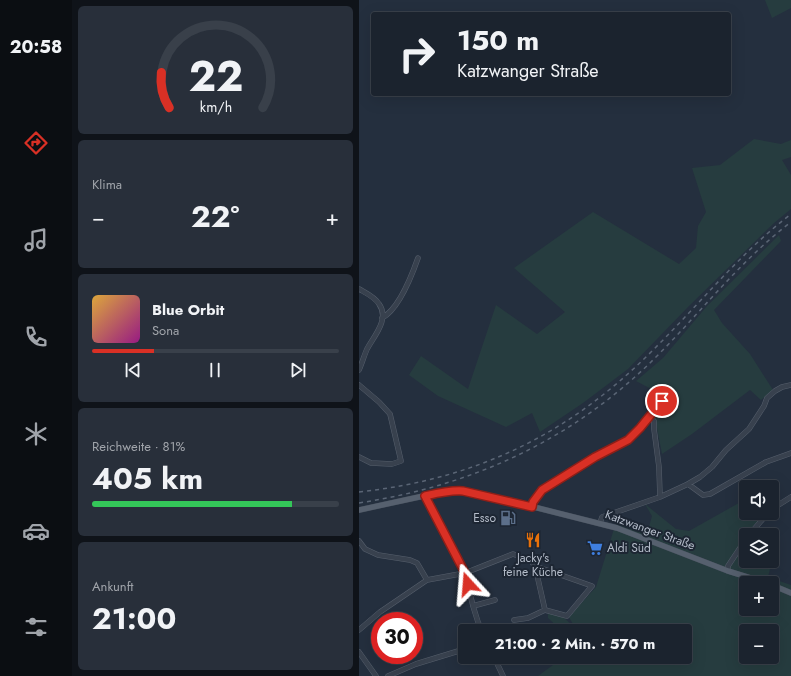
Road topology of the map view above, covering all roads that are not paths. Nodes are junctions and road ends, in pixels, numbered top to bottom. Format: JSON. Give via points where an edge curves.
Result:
{"nodes":[{"id":1,"x":418,"y":258,"type":"dead end"},
{"id":2,"x":359,"y":289,"type":"edge"},
{"id":3,"x":382,"y":318,"type":"junction"},
{"id":4,"x":359,"y":370,"type":"edge"},
{"id":5,"x":791,"y":385,"type":"edge"},
{"id":6,"x":359,"y":386,"type":"edge"},
{"id":7,"x":662,"y":401,"type":"dead end"},
{"id":8,"x":649,"y":416,"type":"junction"},
{"id":9,"x":791,"y":453,"type":"edge"},
{"id":10,"x":359,"y":457,"type":"edge"},
{"id":11,"x":687,"y":484,"type":"junction"},
{"id":12,"x":425,"y":496,"type":"junction"},
{"id":13,"x":660,"y":497,"type":"junction"},
{"id":14,"x":791,"y":497,"type":"edge"},
{"id":15,"x":779,"y":505,"type":"edge"},
{"id":16,"x":532,"y":507,"type":"junction"},
{"id":17,"x":359,"y":510,"type":"edge"},
{"id":18,"x":762,"y":520,"type":"edge"},
{"id":19,"x":600,"y":523,"type":"junction"},
{"id":20,"x":755,"y":528,"type":"edge"},
{"id":21,"x":359,"y":540,"type":"edge"},
{"id":22,"x":739,"y":550,"type":"edge"},
{"id":23,"x":535,"y":566,"type":"junction"},
{"id":24,"x":728,"y":571,"type":"junction"},
{"id":25,"x":465,"y":573,"type":"junction"},
{"id":26,"x":744,"y":576,"type":"edge"},
{"id":27,"x":427,"y":580,"type":"junction"},
{"id":28,"x":779,"y":588,"type":"edge"},
{"id":29,"x":791,"y":593,"type":"edge"},
{"id":30,"x":495,"y":600,"type":"dead end"},
{"id":31,"x":473,"y":606,"type":"junction"},
{"id":32,"x":545,"y":610,"type":"junction"},
{"id":33,"x":514,"y":620,"type":"dead end"},
{"id":34,"x":478,"y":622,"type":"edge"},
{"id":35,"x":359,"y":630,"type":"edge"},
{"id":36,"x":458,"y":651,"type":"edge"},
{"id":37,"x":359,"y":652,"type":"edge"},
{"id":38,"x":497,"y":664,"type":"edge"},
{"id":39,"x":376,"y":676,"type":"edge"},
{"id":40,"x":388,"y":676,"type":"edge"},
{"id":41,"x":503,"y":676,"type":"edge"}],
"edges":[{"from":1,"to":3,"type":"street","via":[[409,283],[399,300],[387,316]]},
{"from":2,"to":3,"type":"street","via":[[379,304]]},
{"from":3,"to":4,"type":"street"},
{"from":5,"to":11,"type":"street","via":[[782,387],[767,398],[749,429],[725,450],[712,467]]},
{"from":6,"to":10,"type":"street","via":[[390,414],[401,461],[392,464],[371,463]]},
{"from":7,"to":8,"type":"street"},
{"from":8,"to":13,"type":"street","via":[[654,421]]},
{"from":8,"to":16,"type":"street","via":[[628,440],[542,490]]},
{"from":9,"to":11,"type":"street","via":[[767,462],[710,494],[703,495]]},
{"from":11,"to":13,"type":"street"},
{"from":12,"to":16,"type":"main road","name":"Katzwanger Straße","via":[[455,490]]},
{"from":12,"to":17,"type":"main road","name":"Katzwanger Straße"},
{"from":12,"to":25,"type":"street"},
{"from":13,"to":19,"type":"street","via":[[601,517]]},
{"from":14,"to":15,"type":"street"},
{"from":16,"to":19,"type":"main road","name":"Katzwanger Straße"},
{"from":18,"to":20,"type":"street"},
{"from":19,"to":24,"type":"main road","name":"Katzwanger Straße"},
{"from":21,"to":27,"type":"street","via":[[365,549],[378,555],[417,563]]},
{"from":22,"to":24,"type":"street","via":[[728,566]]},
{"from":23,"to":25,"type":"street","via":[[531,561],[513,554]]},
{"from":23,"to":32,"type":"street"},
{"from":23,"to":32,"type":"street","via":[[592,586],[567,616]]},
{"from":24,"to":26,"type":"main road","name":"Katzwanger Straße"},
{"from":25,"to":27,"type":"street"},
{"from":25,"to":31,"type":"street"},
{"from":27,"to":35,"type":"street","via":[[380,612]]},
{"from":28,"to":29,"type":"main road"},
{"from":30,"to":31,"type":"street"},
{"from":31,"to":34,"type":"street"},
{"from":32,"to":33,"type":"street","via":[[528,618]]},
{"from":36,"to":40,"type":"street"},
{"from":37,"to":39,"type":"street"},
{"from":38,"to":41,"type":"street"}]}
